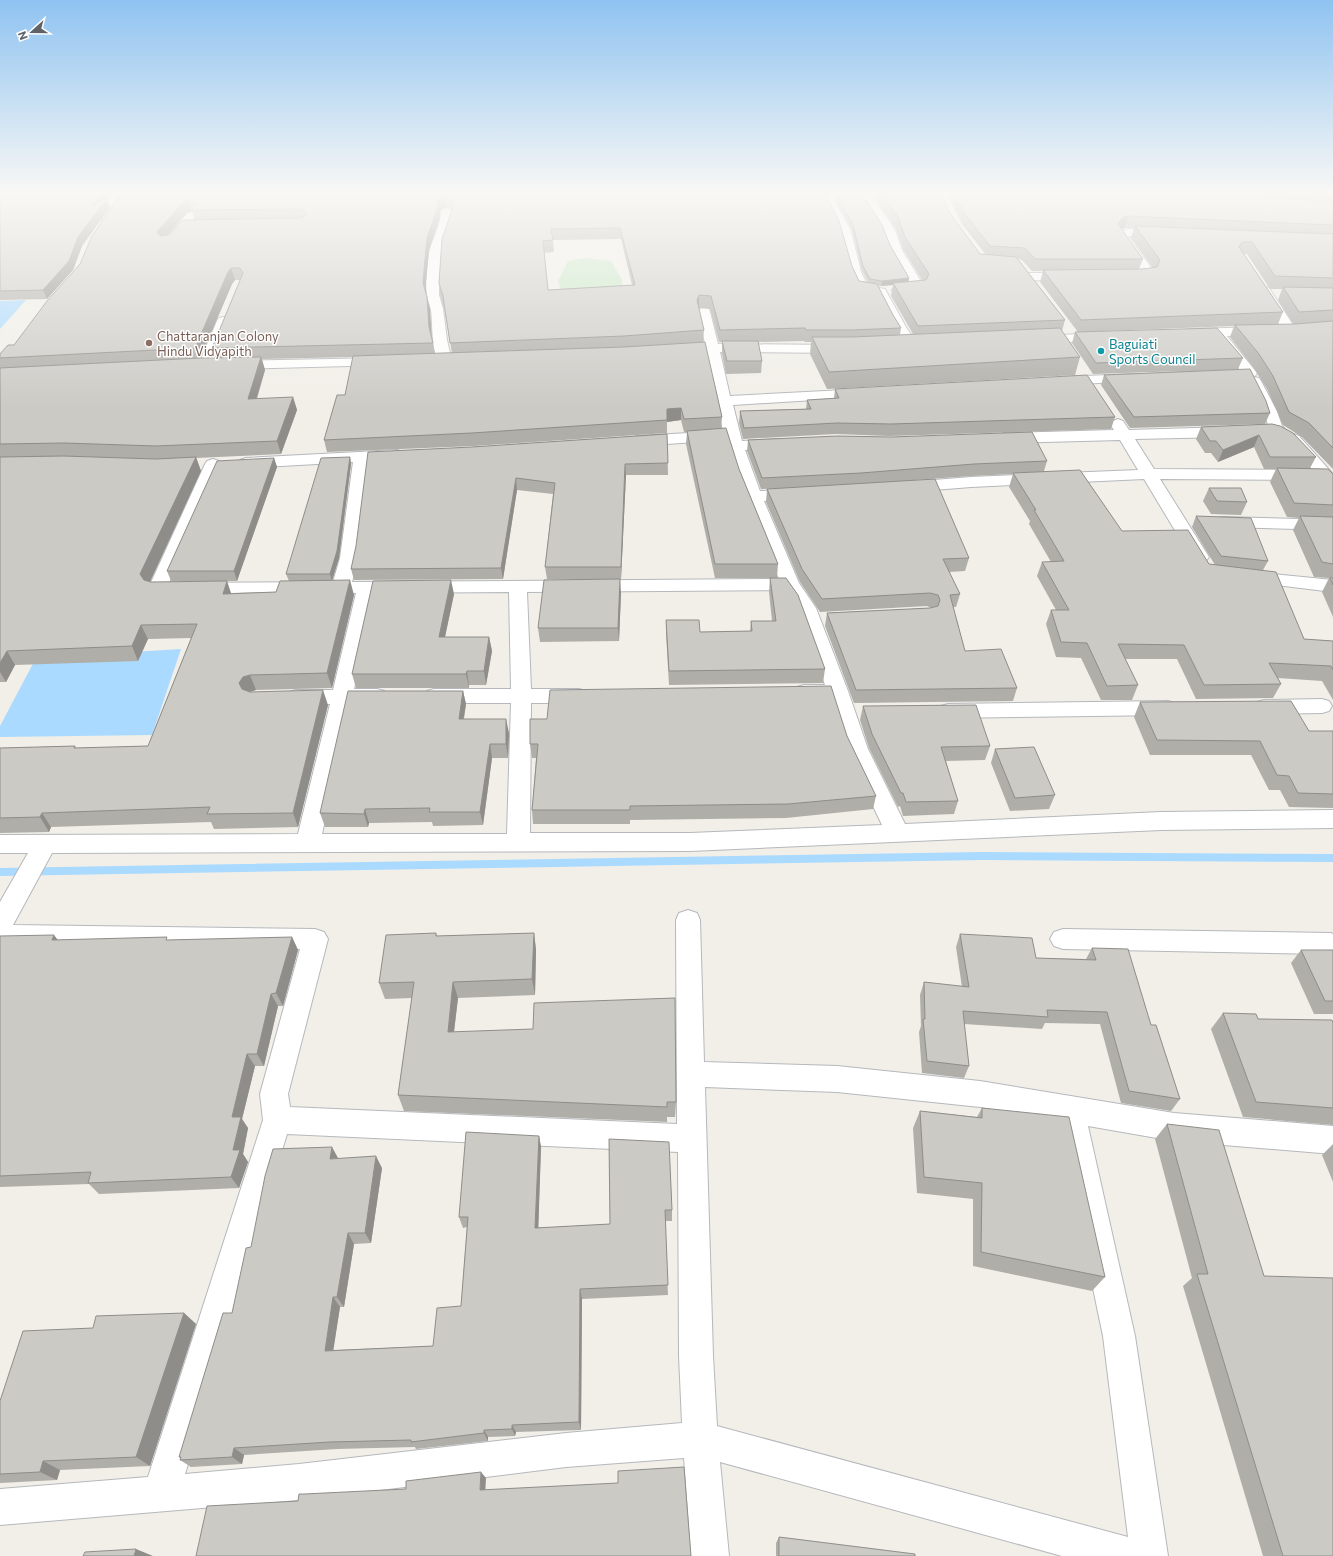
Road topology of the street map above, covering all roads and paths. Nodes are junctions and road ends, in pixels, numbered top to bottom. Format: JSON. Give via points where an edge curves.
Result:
{"nodes":[{"id":1,"x":435,"y":264,"type":"edge"},
{"id":2,"x":853,"y":264,"type":"edge"},
{"id":3,"x":904,"y":264,"type":"edge"},
{"id":4,"x":1142,"y":264,"type":"edge"},
{"id":5,"x":1116,"y":276,"type":"edge"},
{"id":6,"x":1084,"y":277,"type":"edge"},
{"id":7,"x":1258,"y":281,"type":"edge"},
{"id":8,"x":1038,"y":289,"type":"edge"},
{"id":9,"x":881,"y":292,"type":"junction"},
{"id":10,"x":1267,"y":294,"type":"junction"},
{"id":11,"x":1280,"y":294,"type":"dead end"},
{"id":12,"x":230,"y":307,"type":"edge"},
{"id":13,"x":704,"y":312,"type":"edge"},
{"id":14,"x":1305,"y":330,"type":"edge"},
{"id":15,"x":1290,"y":331,"type":"junction"},
{"id":16,"x":1217,"y":332,"type":"junction"},
{"id":17,"x":1178,"y":334,"type":"edge"},
{"id":18,"x":1115,"y":336,"type":"edge"},
{"id":19,"x":1021,"y":340,"type":"edge"},
{"id":20,"x":927,"y":345,"type":"edge"},
{"id":21,"x":896,"y":346,"type":"edge"},
{"id":22,"x":911,"y":346,"type":"junction"},
{"id":23,"x":711,"y":348,"type":"junction"},
{"id":24,"x":850,"y":348,"type":"edge"},
{"id":25,"x":664,"y":351,"type":"edge"},
{"id":26,"x":461,"y":360,"type":"edge"},
{"id":27,"x":397,"y":361,"type":"edge"},
{"id":28,"x":429,"y":361,"type":"edge"},
{"id":29,"x":445,"y":361,"type":"junction"},
{"id":30,"x":205,"y":366,"type":"junction"},
{"id":31,"x":189,"y":367,"type":"edge"},
{"id":32,"x":1250,"y":373,"type":"junction"},
{"id":33,"x":1212,"y":376,"type":"edge"},
{"id":34,"x":1150,"y":378,"type":"edge"},
{"id":35,"x":1048,"y":382,"type":"edge"},
{"id":36,"x":874,"y":392,"type":"edge"},
{"id":37,"x":724,"y":401,"type":"junction"},
{"id":38,"x":1109,"y":410,"type":"edge"},
{"id":39,"x":1243,"y":431,"type":"edge"},
{"id":40,"x":1259,"y":431,"type":"edge"},
{"id":41,"x":1279,"y":432,"type":"junction"},
{"id":42,"x":1125,"y":435,"type":"junction"},
{"id":43,"x":989,"y":439,"type":"edge"},
{"id":44,"x":734,"y":440,"type":"junction"},
{"id":45,"x":622,"y":442,"type":"edge"},
{"id":46,"x":795,"y":443,"type":"edge"},
{"id":47,"x":414,"y":455,"type":"edge"},
{"id":48,"x":362,"y":457,"type":"junction"},
{"id":49,"x":1148,"y":474,"type":"junction"},
{"id":50,"x":1331,"y":478,"type":"edge"},
{"id":51,"x":897,"y":488,"type":"edge"},
{"id":52,"x":814,"y":494,"type":"edge"},
{"id":53,"x":755,"y":496,"type":"junction"},
{"id":54,"x":1194,"y":521,"type":"junction"},
{"id":55,"x":1333,"y":525,"type":"edge"},
{"id":56,"x":1209,"y":573,"type":"edge"},
{"id":57,"x":1232,"y":575,"type":"edge"},
{"id":58,"x":790,"y":584,"type":"junction"},
{"id":59,"x":518,"y":586,"type":"junction"},
{"id":60,"x":1333,"y":586,"type":"edge"},
{"id":61,"x":366,"y":587,"type":"junction"},
{"id":62,"x":341,"y":588,"type":"junction"},
{"id":63,"x":838,"y":691,"type":"junction"},
{"id":64,"x":784,"y":692,"type":"edge"},
{"id":65,"x":595,"y":695,"type":"edge"},
{"id":66,"x":342,"y":696,"type":"junction"},
{"id":67,"x":521,"y":696,"type":"junction"},
{"id":68,"x":279,"y":698,"type":"edge"},
{"id":69,"x":1322,"y":706,"type":"dead end"},
{"id":70,"x":1242,"y":707,"type":"edge"},
{"id":71,"x":1187,"y":708,"type":"edge"},
{"id":72,"x":932,"y":711,"type":"edge"},
{"id":73,"x":1333,"y":819,"type":"edge"},
{"id":74,"x":898,"y":833,"type":"junction"},
{"id":75,"x":308,"y":843,"type":"junction"},
{"id":76,"x":518,"y":843,"type":"junction"},
{"id":77,"x":0,"y":844,"type":"edge"},
{"id":78,"x":40,"y":852,"type":"junction"},
{"id":79,"x":688,"y":920,"type":"dead end"},
{"id":80,"x":0,"y":925,"type":"edge"},
{"id":81,"x":0,"y":935,"type":"edge"},
{"id":82,"x":1063,"y":939,"type":"dead end"},
{"id":83,"x":1333,"y":949,"type":"edge"},
{"id":84,"x":691,"y":1074,"type":"junction"},
{"id":85,"x":1070,"y":1110,"type":"junction"},
{"id":86,"x":277,"y":1120,"type":"junction"},
{"id":87,"x":692,"y":1139,"type":"junction"},
{"id":88,"x":1333,"y":1140,"type":"edge"},
{"id":89,"x":700,"y":1438,"type":"junction"},
{"id":90,"x":161,"y":1493,"type":"junction"},
{"id":91,"x":0,"y":1506,"type":"edge"},
{"id":92,"x":710,"y":1556,"type":"edge"},
{"id":93,"x":1129,"y":1556,"type":"edge"},
{"id":94,"x":1149,"y":1556,"type":"edge"}],
"edges":[{"from":1,"to":29,"type":"street","via":[[433,295],[438,309],[440,340]]},
{"from":2,"to":9,"type":"street","via":[[863,289]]},
{"from":3,"to":9,"type":"street","via":[[919,288]]},
{"from":4,"to":5,"type":"street","via":[[1149,275]]},
{"from":6,"to":8,"type":"street","via":[[1025,273]]},
{"from":7,"to":10,"type":"street"},
{"from":9,"to":22,"type":"street"},
{"from":10,"to":11,"type":"street"},
{"from":10,"to":15,"type":"street"},
{"from":12,"to":30,"type":"street"},
{"from":13,"to":23,"type":"street"},
{"from":14,"to":15,"type":"street"},
{"from":15,"to":16,"type":"street"},
{"from":16,"to":17,"type":"street"},
{"from":16,"to":32,"type":"street"},
{"from":18,"to":19,"type":"street"},
{"from":20,"to":22,"type":"street"},
{"from":21,"to":22,"type":"street"},
{"from":23,"to":24,"type":"street"},
{"from":23,"to":25,"type":"street"},
{"from":23,"to":37,"type":"street"},
{"from":26,"to":29,"type":"street"},
{"from":27,"to":30,"type":"street"},
{"from":28,"to":29,"type":"street"},
{"from":30,"to":31,"type":"street"},
{"from":32,"to":33,"type":"street"},
{"from":32,"to":41,"type":"street"},
{"from":34,"to":35,"type":"street"},
{"from":36,"to":37,"type":"street"},
{"from":37,"to":44,"type":"street"},
{"from":38,"to":42,"type":"street"},
{"from":39,"to":42,"type":"street"},
{"from":40,"to":41,"type":"street"},
{"from":41,"to":50,"type":"street","via":[[1296,441]]},
{"from":42,"to":43,"type":"street"},
{"from":42,"to":49,"type":"street"},
{"from":44,"to":45,"type":"street"},
{"from":44,"to":46,"type":"street"},
{"from":44,"to":53,"type":"street"},
{"from":47,"to":48,"type":"street"},
{"from":48,"to":62,"type":"street","via":[[349,558]]},
{"from":48,"to":62,"type":"street","via":[[205,465],[157,589]]},
{"from":49,"to":50,"type":"street"},
{"from":49,"to":51,"type":"street"},
{"from":49,"to":54,"type":"street"},
{"from":52,"to":53,"type":"street"},
{"from":53,"to":58,"type":"street"},
{"from":54,"to":55,"type":"street"},
{"from":54,"to":56,"type":"street"},
{"from":57,"to":60,"type":"street"},
{"from":58,"to":59,"type":"street"},
{"from":58,"to":63,"type":"street","via":[[819,620]]},
{"from":59,"to":61,"type":"street"},
{"from":59,"to":67,"type":"street"},
{"from":61,"to":62,"type":"street"},
{"from":61,"to":66,"type":"street"},
{"from":63,"to":64,"type":"street"},
{"from":63,"to":74,"type":"street","via":[[853,712],[857,749]]},
{"from":65,"to":67,"type":"street"},
{"from":66,"to":67,"type":"street"},
{"from":66,"to":68,"type":"street"},
{"from":66,"to":75,"type":"street"},
{"from":67,"to":76,"type":"street"},
{"from":69,"to":70,"type":"street"},
{"from":71,"to":72,"type":"street"},
{"from":73,"to":74,"type":"street","via":[[1161,821]]},
{"from":74,"to":76,"type":"street","via":[[690,842]]},
{"from":75,"to":76,"type":"street"},
{"from":75,"to":78,"type":"street"},
{"from":77,"to":78,"type":"street"},
{"from":78,"to":80,"type":"street"},
{"from":79,"to":84,"type":"street"},
{"from":81,"to":86,"type":"street","via":[[315,939],[274,1094]]},
{"from":82,"to":83,"type":"street","via":[[1331,944]]},
{"from":84,"to":85,"type":"street","via":[[836,1079],[980,1094]]},
{"from":84,"to":87,"type":"street"},
{"from":85,"to":88,"type":"street","via":[[1174,1127]]},
{"from":85,"to":94,"type":"street","via":[[1119,1336]]},
{"from":86,"to":87,"type":"street"},
{"from":86,"to":90,"type":"street"},
{"from":87,"to":89,"type":"street"},
{"from":89,"to":90,"type":"street","via":[[566,1450],[299,1482]]},
{"from":89,"to":92,"type":"street"},
{"from":89,"to":93,"type":"street"},
{"from":90,"to":91,"type":"street"}]}
